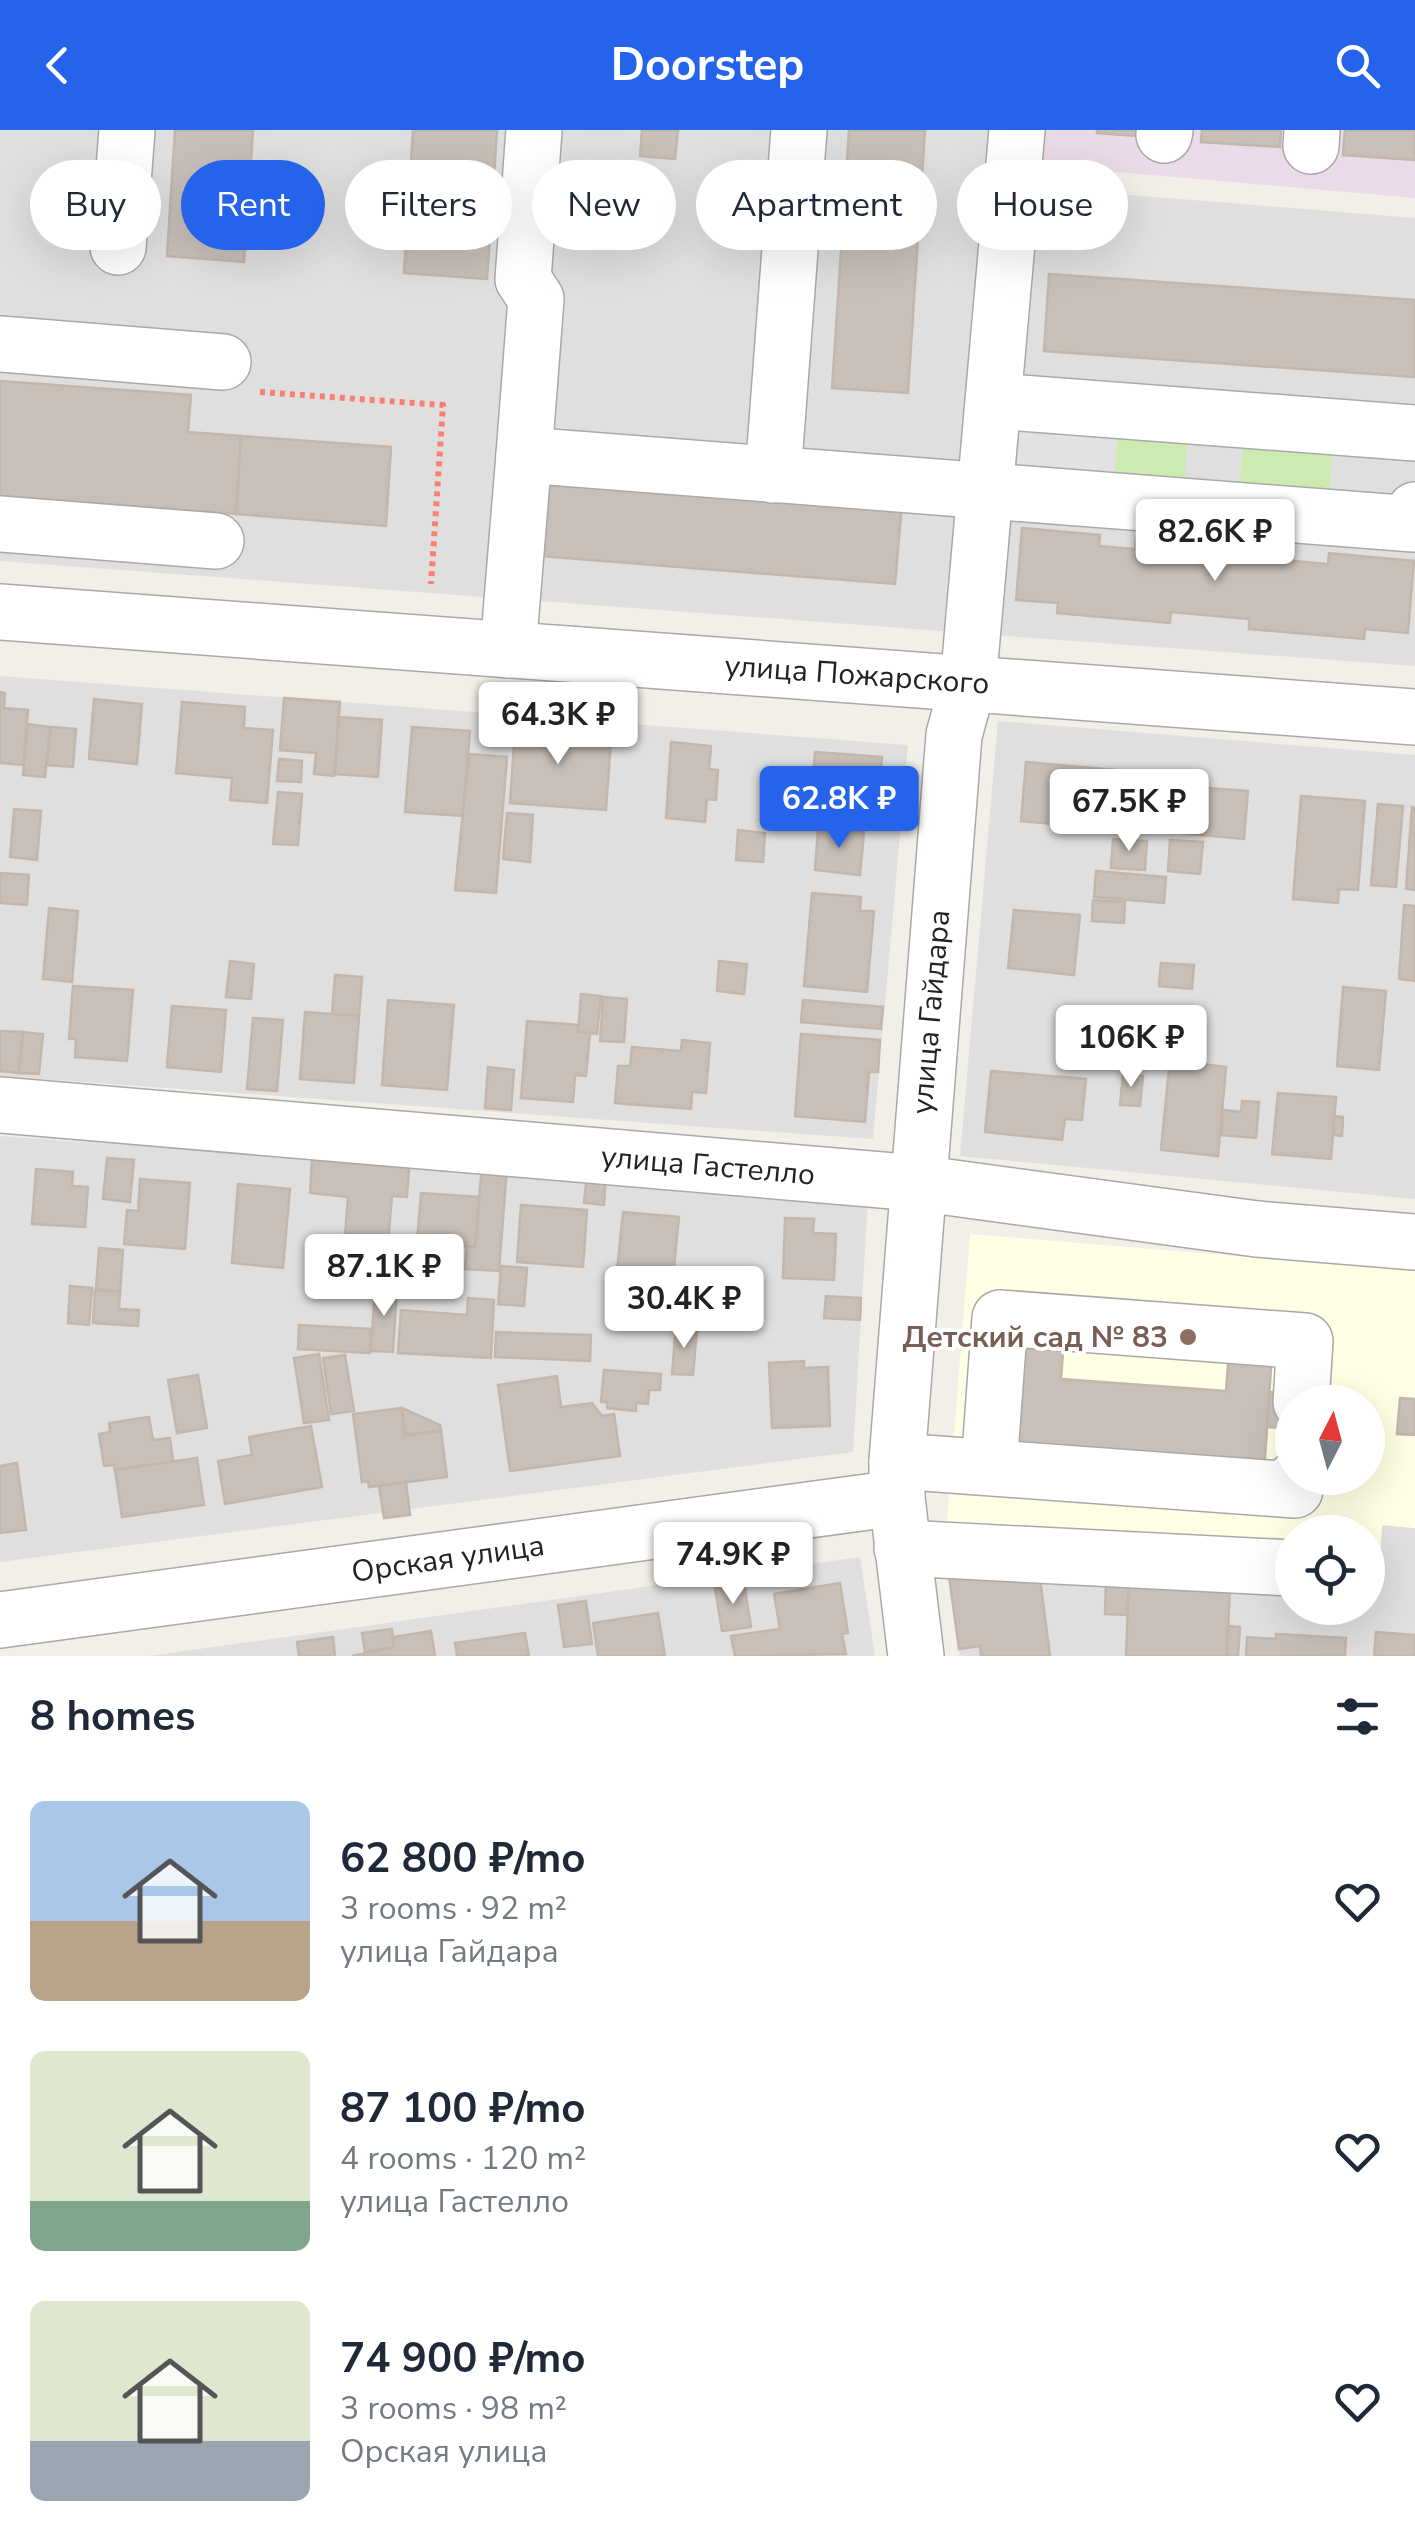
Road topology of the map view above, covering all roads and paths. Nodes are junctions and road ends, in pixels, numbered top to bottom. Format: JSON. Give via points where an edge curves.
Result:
{"nodes":[{"id":1,"x":127,"y":130,"type":"edge"},
{"id":2,"x":534,"y":130,"type":"edge"},
{"id":3,"x":799,"y":130,"type":"edge"},
{"id":4,"x":1017,"y":130,"type":"edge"},
{"id":5,"x":125,"y":160,"type":"edge"},
{"id":6,"x":0,"y":344,"type":"edge"},
{"id":7,"x":223,"y":362,"type":"joint"},
{"id":8,"x":994,"y":401,"type":"junction"},
{"id":9,"x":1415,"y":432,"type":"edge"},
{"id":10,"x":524,"y":455,"type":"junction"},
{"id":11,"x":772,"y":474,"type":"junction"},
{"id":12,"x":987,"y":492,"type":"junction"},
{"id":13,"x":1415,"y":510,"type":"edge"},
{"id":14,"x":0,"y":524,"type":"edge"},
{"id":15,"x":216,"y":541,"type":"dead end"},
{"id":16,"x":431,"y":584,"type":"dead end"},
{"id":17,"x":0,"y":612,"type":"edge"},
{"id":18,"x":508,"y":650,"type":"junction"},
{"id":19,"x":968,"y":684,"type":"junction"},
{"id":20,"x":1415,"y":718,"type":"edge"},
{"id":21,"x":0,"y":1105,"type":"edge"},
{"id":22,"x":917,"y":1184,"type":"junction"},
{"id":23,"x":1415,"y":1242,"type":"edge"},
{"id":24,"x":1302,"y":1385,"type":"edge"},
{"id":25,"x":989,"y":1468,"type":"junction"},
{"id":26,"x":1275,"y":1489,"type":"edge"},
{"id":27,"x":899,"y":1502,"type":"junction"},
{"id":28,"x":1275,"y":1565,"type":"edge"},
{"id":29,"x":0,"y":1620,"type":"edge"},
{"id":30,"x":916,"y":1656,"type":"edge"}],
"edges":[{"from":1,"to":5,"type":"street"},
{"from":2,"to":10,"type":"street","via":[[524,279],[536,299]]},
{"from":3,"to":11,"type":"street"},
{"from":4,"to":8,"type":"street","name":"улица Гайдара"},
{"from":6,"to":7,"type":"street"},
{"from":7,"to":16,"type":"path","via":[[246,391],[443,405]]},
{"from":8,"to":9,"type":"street"},
{"from":8,"to":12,"type":"street","name":"улица Гайдара"},
{"from":10,"to":11,"type":"street"},
{"from":10,"to":18,"type":"street"},
{"from":11,"to":12,"type":"street"},
{"from":12,"to":13,"type":"street","via":[[1414,524]]},
{"from":12,"to":19,"type":"street","name":"улица Гайдара"},
{"from":14,"to":15,"type":"street"},
{"from":17,"to":18,"type":"street","name":"улица Пожарского"},
{"from":18,"to":19,"type":"street","name":"улица Пожарского"},
{"from":19,"to":20,"type":"street","name":"улица Пожарского"},
{"from":19,"to":22,"type":"street","name":"улица Гайдара","via":[[954,735]]},
{"from":21,"to":22,"type":"street","name":"улица Гастелло"},
{"from":22,"to":23,"type":"street","name":"улица Гастелло","via":[[1257,1229]]},
{"from":22,"to":27,"type":"street","name":"улица Гайдара"},
{"from":24,"to":25,"type":"street","via":[[1305,1341],[1000,1318]]},
{"from":25,"to":26,"type":"street"},
{"from":25,"to":27,"type":"street"},
{"from":27,"to":28,"type":"street"},
{"from":27,"to":29,"type":"street","name":"Орская улица"},
{"from":27,"to":30,"type":"street","name":"улица Гайдара"}]}
